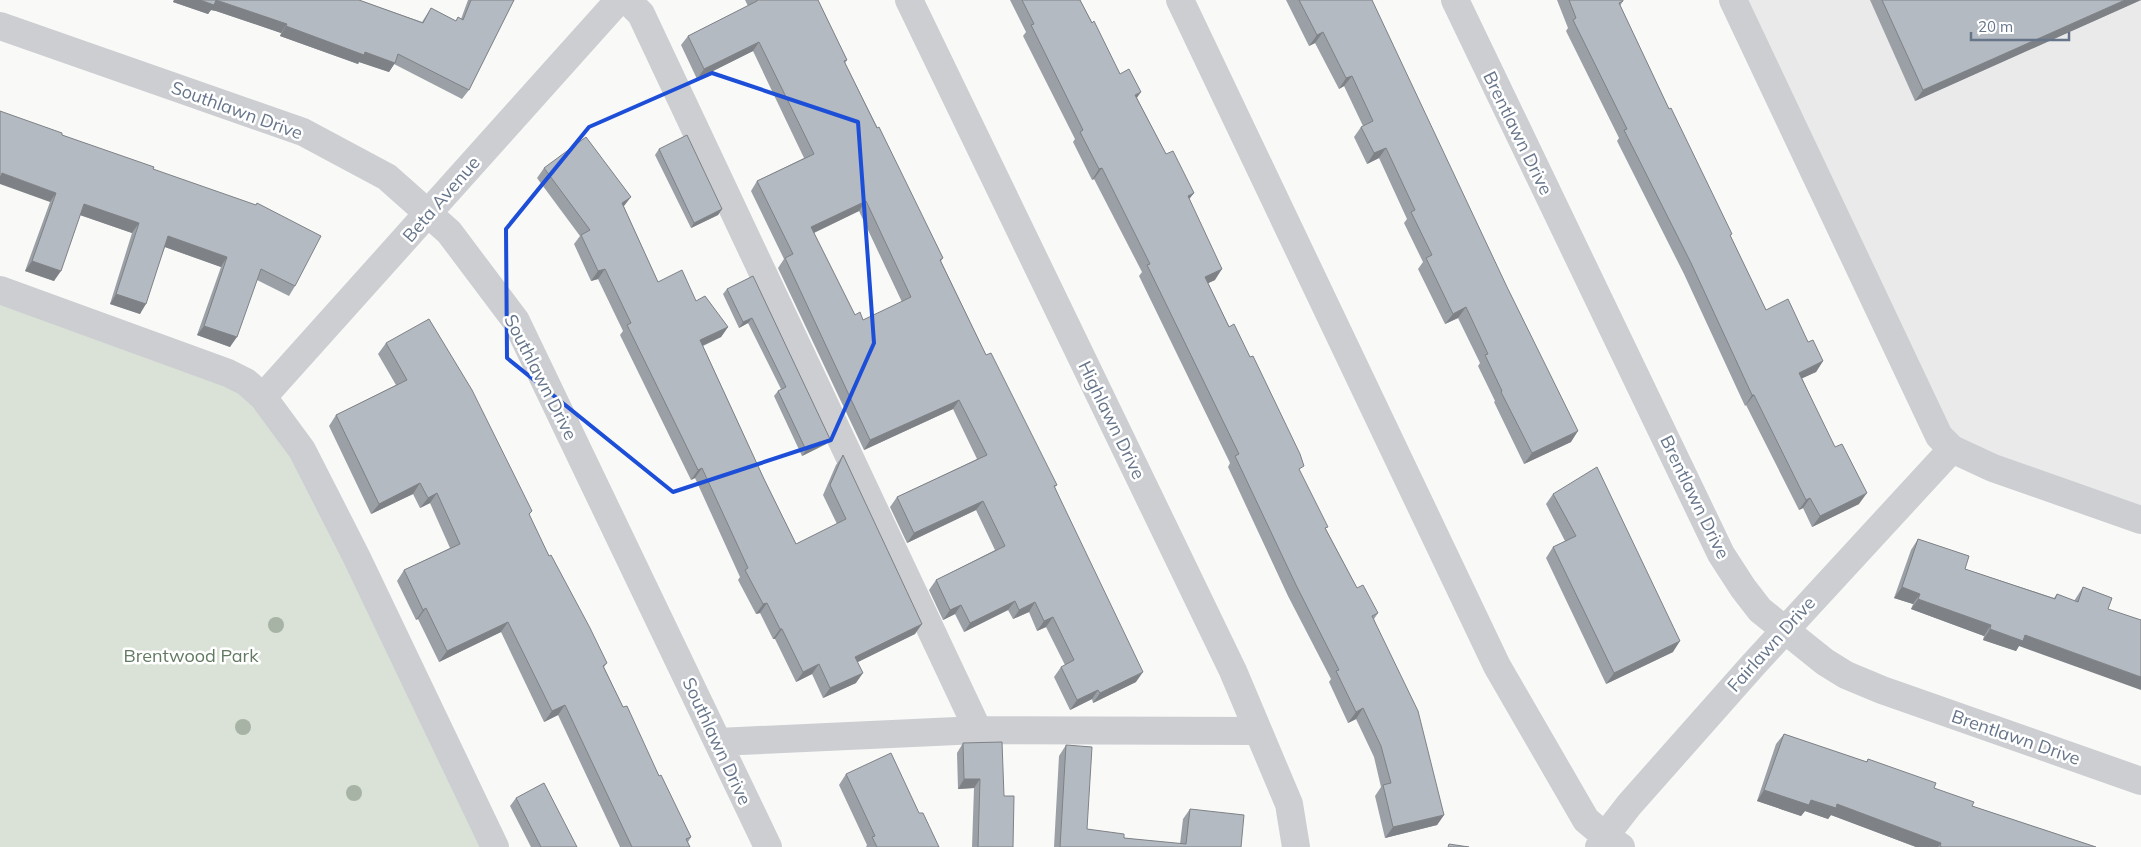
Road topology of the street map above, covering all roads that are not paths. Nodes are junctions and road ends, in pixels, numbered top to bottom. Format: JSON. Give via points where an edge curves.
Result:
{"nodes":[{"id":1,"x":619,"y":0,"type":"edge"},
{"id":2,"x":626,"y":0,"type":"edge"},
{"id":3,"x":909,"y":0,"type":"edge"},
{"id":4,"x":1180,"y":0,"type":"edge"},
{"id":5,"x":1454,"y":0,"type":"edge"},
{"id":6,"x":1733,"y":0,"type":"edge"},
{"id":7,"x":0,"y":26,"type":"edge"},
{"id":8,"x":428,"y":212,"type":"junction"},
{"id":9,"x":0,"y":290,"type":"edge"},
{"id":10,"x":263,"y":397,"type":"junction"},
{"id":11,"x":1952,"y":449,"type":"junction"},
{"id":12,"x":2141,"y":520,"type":"edge"},
{"id":13,"x":1784,"y":631,"type":"junction"},
{"id":14,"x":978,"y":730,"type":"junction"},
{"id":15,"x":1257,"y":731,"type":"junction"},
{"id":16,"x":718,"y":742,"type":"junction"},
{"id":17,"x":2141,"y":781,"type":"edge"},
{"id":18,"x":1608,"y":843,"type":"edge"},
{"id":19,"x":494,"y":847,"type":"edge"},
{"id":20,"x":768,"y":847,"type":"edge"},
{"id":21,"x":1296,"y":847,"type":"edge"}],
"edges":[{"from":1,"to":8,"type":"street","name":"Beta Avenue"},
{"from":2,"to":14,"type":"street","via":[[641,14]]},
{"from":3,"to":15,"type":"street","name":"Highlawn Drive","via":[[1233,671]]},
{"from":4,"to":18,"type":"street","via":[[1497,666],[1586,820]]},
{"from":5,"to":13,"type":"street","name":"Brentlawn Drive","via":[[1721,554],[1760,610]]},
{"from":6,"to":11,"type":"street","via":[[1939,436]]},
{"from":7,"to":8,"type":"street","name":"Southlawn Drive","via":[[303,132],[386,176]]},
{"from":8,"to":10,"type":"street","name":"Beta Avenue"},
{"from":8,"to":16,"type":"street","name":"Southlawn Drive","via":[[458,242],[516,321]]},
{"from":9,"to":10,"type":"street","via":[[228,373],[246,382]]},
{"from":10,"to":19,"type":"street","via":[[302,450]]},
{"from":11,"to":12,"type":"street","via":[[1993,468]]},
{"from":11,"to":13,"type":"street","name":"Fairlawn Drive"},
{"from":13,"to":17,"type":"street","name":"Brentlawn Drive","via":[[1846,675]]},
{"from":13,"to":18,"type":"street","name":"Fairlawn Drive","via":[[1629,805]]},
{"from":14,"to":15,"type":"street"},
{"from":14,"to":16,"type":"street"},
{"from":15,"to":21,"type":"street","name":"Highlawn Drive","via":[[1289,804]]},
{"from":16,"to":20,"type":"street","name":"Southlawn Drive"}]}
